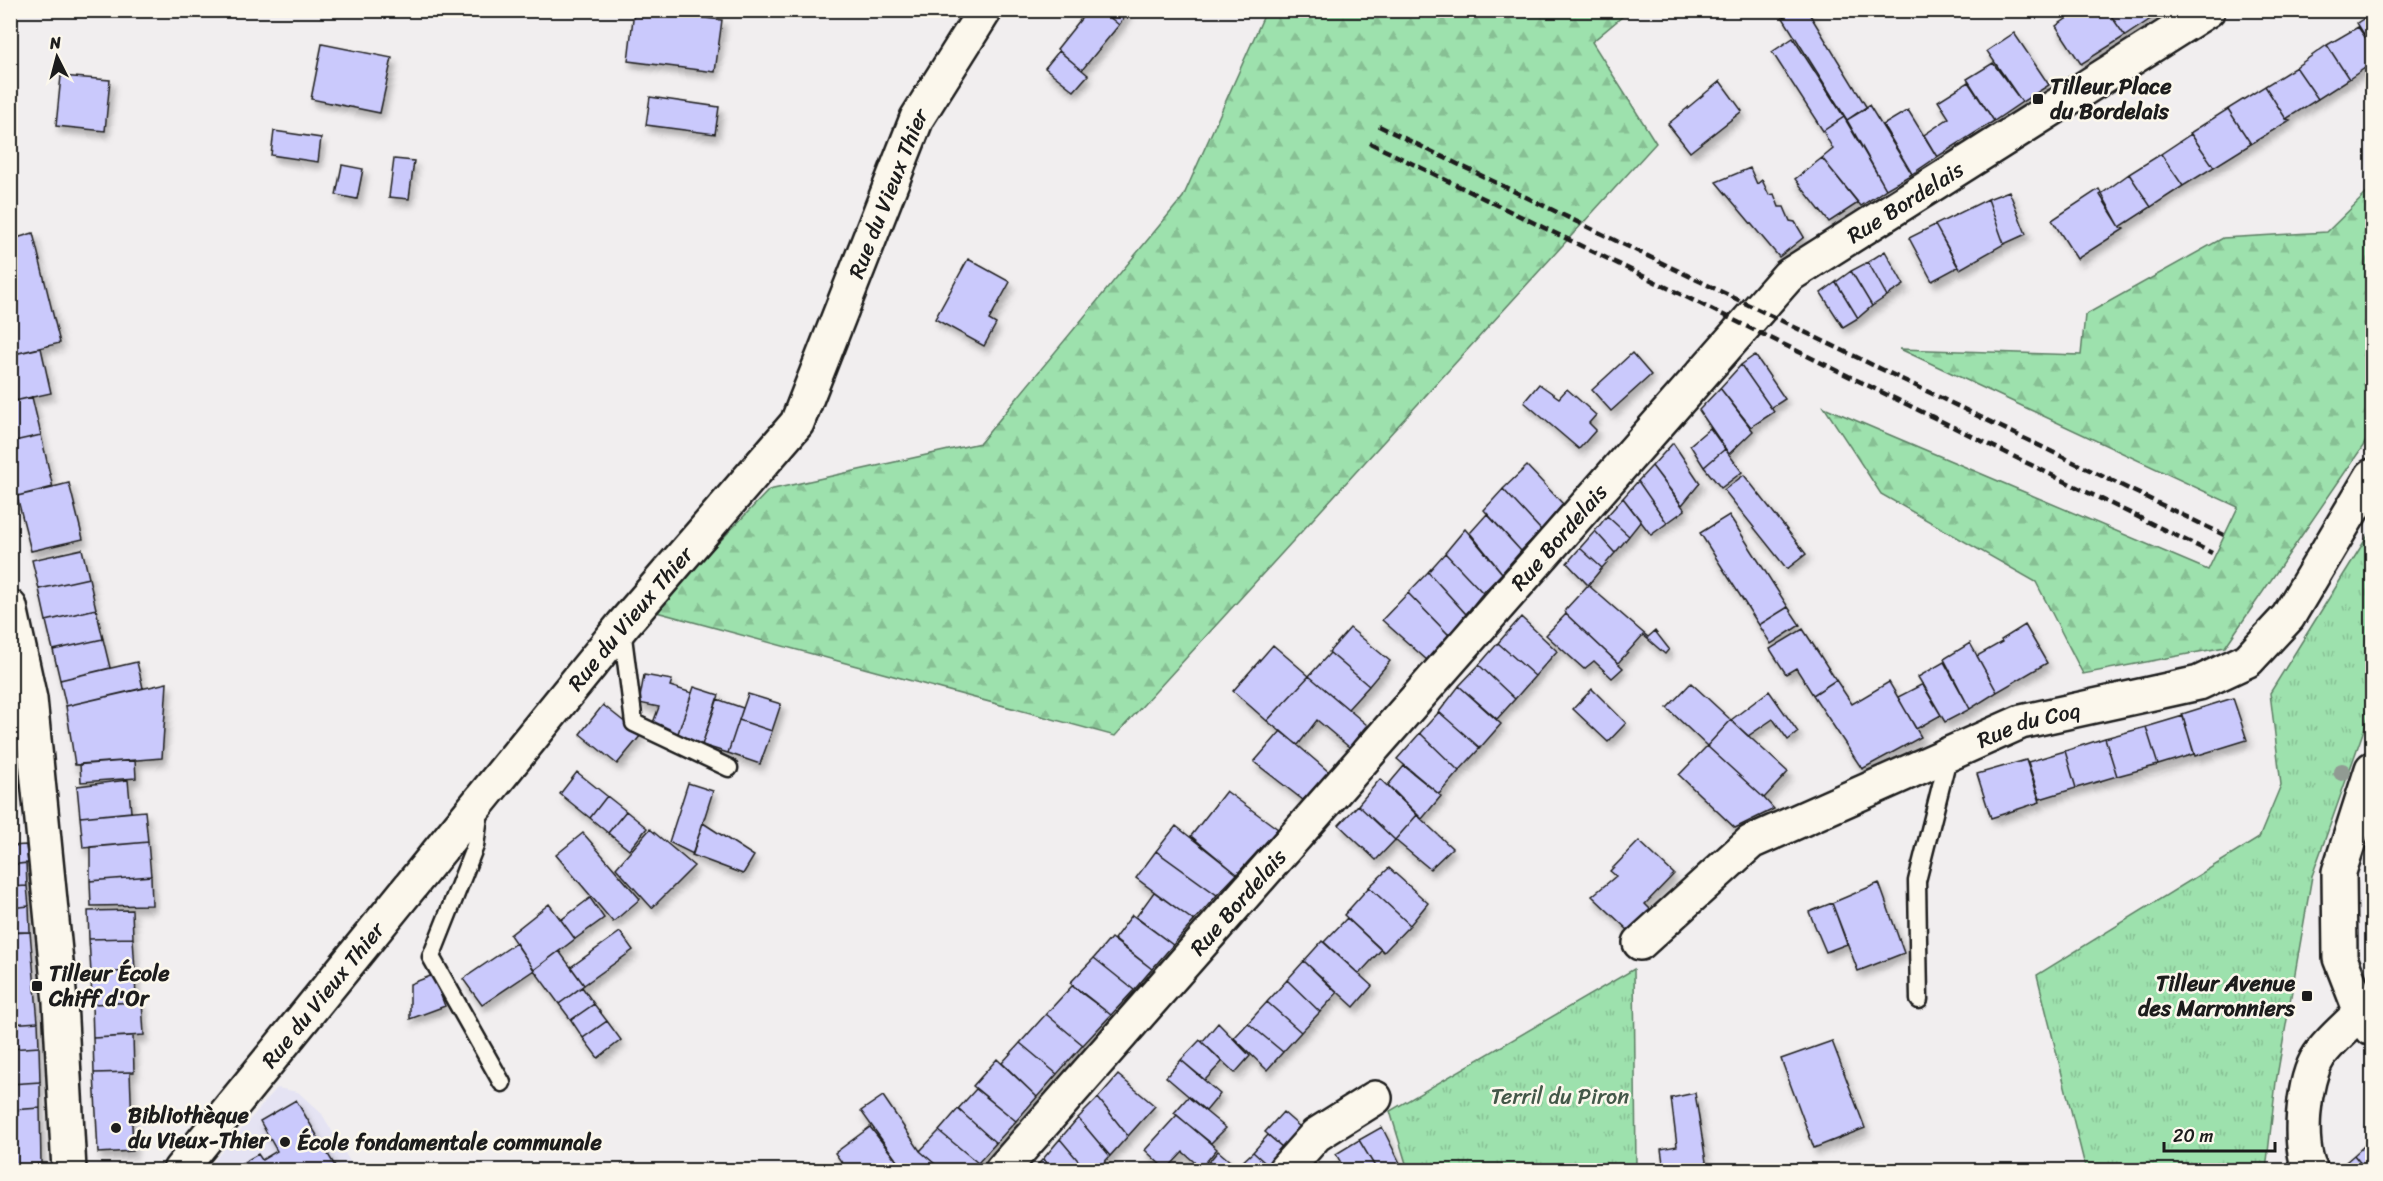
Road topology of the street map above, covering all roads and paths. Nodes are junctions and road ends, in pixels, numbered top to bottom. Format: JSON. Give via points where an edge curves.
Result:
{"nodes":[{"id":1,"x":985,"y":10,"type":"edge"},
{"id":2,"x":2208,"y":10,"type":"edge"},
{"id":3,"x":2373,"y":476,"type":"edge"},
{"id":4,"x":10,"y":607,"type":"edge"},
{"id":5,"x":622,"y":626,"type":"junction"},
{"id":6,"x":1949,"y":754,"type":"junction"},
{"id":7,"x":729,"y":768,"type":"dead end"},
{"id":8,"x":2373,"y":769,"type":"edge"},
{"id":9,"x":481,"y":799,"type":"junction"},
{"id":10,"x":1640,"y":943,"type":"dead end"},
{"id":11,"x":1919,"y":1000,"type":"dead end"},
{"id":12,"x":2367,"y":1020,"type":"edge"},
{"id":13,"x":502,"y":1083,"type":"dead end"},
{"id":14,"x":1375,"y":1098,"type":"dead end"},
{"id":15,"x":69,"y":1170,"type":"edge"},
{"id":16,"x":180,"y":1170,"type":"edge"},
{"id":17,"x":1002,"y":1170,"type":"edge"},
{"id":18,"x":1284,"y":1170,"type":"edge"},
{"id":19,"x":2311,"y":1170,"type":"edge"}],
"edges":[{"from":1,"to":5,"type":"street","name":"Rue du Vieux Thier","via":[[917,118],[797,423]]},
{"from":2,"to":17,"type":"street","name":"Rue Bordelais","via":[[1788,276]]},
{"from":3,"to":6,"type":"street","name":"Rue du Coq","via":[[2288,617],[2248,660],[2199,683],[2022,722]]},
{"from":4,"to":15,"type":"street","via":[[30,699],[60,1002]]},
{"from":5,"to":7,"type":"lane","via":[[634,723]]},
{"from":5,"to":9,"type":"street","name":"Rue du Vieux Thier"},
{"from":6,"to":10,"type":"street","name":"Rue du Coq","via":[[1751,842]]},
{"from":6,"to":11,"type":"lane","via":[[1917,881]]},
{"from":8,"to":12,"type":"street","via":[[2339,872],[2340,958]]},
{"from":9,"to":13,"type":"lane","via":[[475,846],[431,957]]},
{"from":9,"to":16,"type":"street","name":"Rue du Vieux Thier"},
{"from":12,"to":19,"type":"street","via":[[2318,1057],[2303,1108],[2305,1159]]},
{"from":14,"to":18,"type":"street","via":[[1316,1135]]}]}
